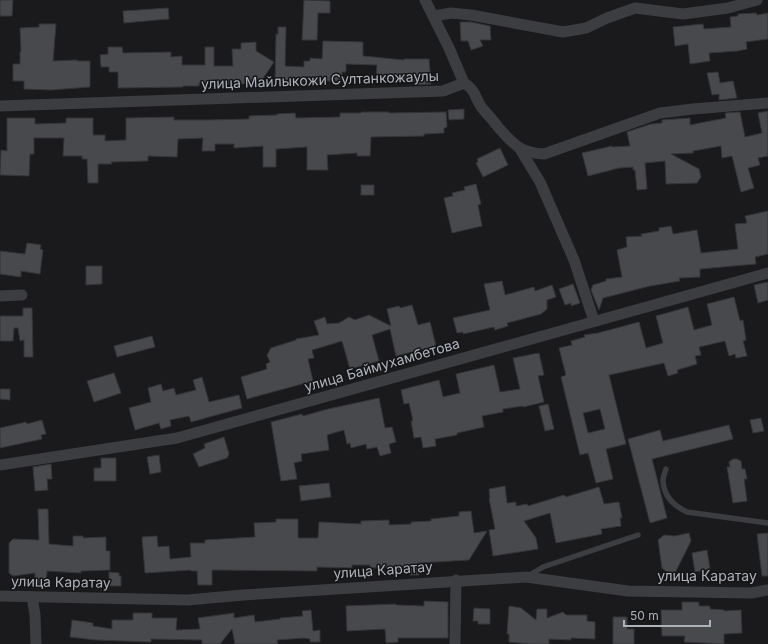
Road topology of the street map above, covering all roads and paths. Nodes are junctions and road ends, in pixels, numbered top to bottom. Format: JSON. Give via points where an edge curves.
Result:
{"nodes":[{"id":1,"x":425,"y":0,"type":"edge"},
{"id":2,"x":757,"y":0,"type":"edge"},
{"id":3,"x":434,"y":16,"type":"junction"},
{"id":4,"x":464,"y":83,"type":"junction"},
{"id":5,"x":768,"y":103,"type":"edge"},
{"id":6,"x":0,"y":106,"type":"edge"},
{"id":7,"x":520,"y":149,"type":"junction"},
{"id":8,"x":768,"y":273,"type":"edge"},
{"id":9,"x":22,"y":295,"type":"dead end"},
{"id":10,"x":0,"y":296,"type":"edge"},
{"id":11,"x":594,"y":321,"type":"junction"},
{"id":12,"x":0,"y":465,"type":"edge"},
{"id":13,"x":666,"y":469,"type":"dead end"},
{"id":14,"x":768,"y":523,"type":"edge"},
{"id":15,"x":638,"y":535,"type":"dead end"},
{"id":16,"x":526,"y":577,"type":"junction"},
{"id":17,"x":456,"y":580,"type":"junction"},
{"id":18,"x":768,"y":590,"type":"edge"},
{"id":19,"x":0,"y":596,"type":"edge"},
{"id":20,"x":32,"y":597,"type":"junction"},
{"id":21,"x":36,"y":644,"type":"edge"},
{"id":22,"x":455,"y":644,"type":"edge"}],
"edges":[{"from":1,"to":3,"type":"street"},
{"from":2,"to":3,"type":"street","via":[[728,8],[683,14],[635,8],[586,28],[563,32],[471,15],[451,13]]},
{"from":3,"to":4,"type":"street"},
{"from":4,"to":6,"type":"street","name":"улица Майлыкожи Султанкожаулы","via":[[443,91]]},
{"from":4,"to":7,"type":"street","via":[[472,88],[481,107]]},
{"from":5,"to":7,"type":"street","via":[[660,113],[544,154],[534,154]]},
{"from":7,"to":11,"type":"street","via":[[540,182],[574,260]]},
{"from":8,"to":11,"type":"street","name":"улица Баймухамбетова"},
{"from":9,"to":10,"type":"street"},
{"from":11,"to":12,"type":"street","name":"улица Баймухамбетова","via":[[177,438]]},
{"from":13,"to":14,"type":"lane","via":[[663,480],[668,498],[677,508],[687,512]]},
{"from":15,"to":16,"type":"lane","via":[[543,567]]},
{"from":16,"to":17,"type":"street","name":"улица Каратау"},
{"from":16,"to":18,"type":"street","name":"улица Каратау","via":[[628,591]]},
{"from":17,"to":20,"type":"street","name":"улица Каратау","via":[[188,600]]},
{"from":17,"to":22,"type":"street"},
{"from":19,"to":20,"type":"street","name":"улица Каратау"},
{"from":20,"to":21,"type":"street"}]}
